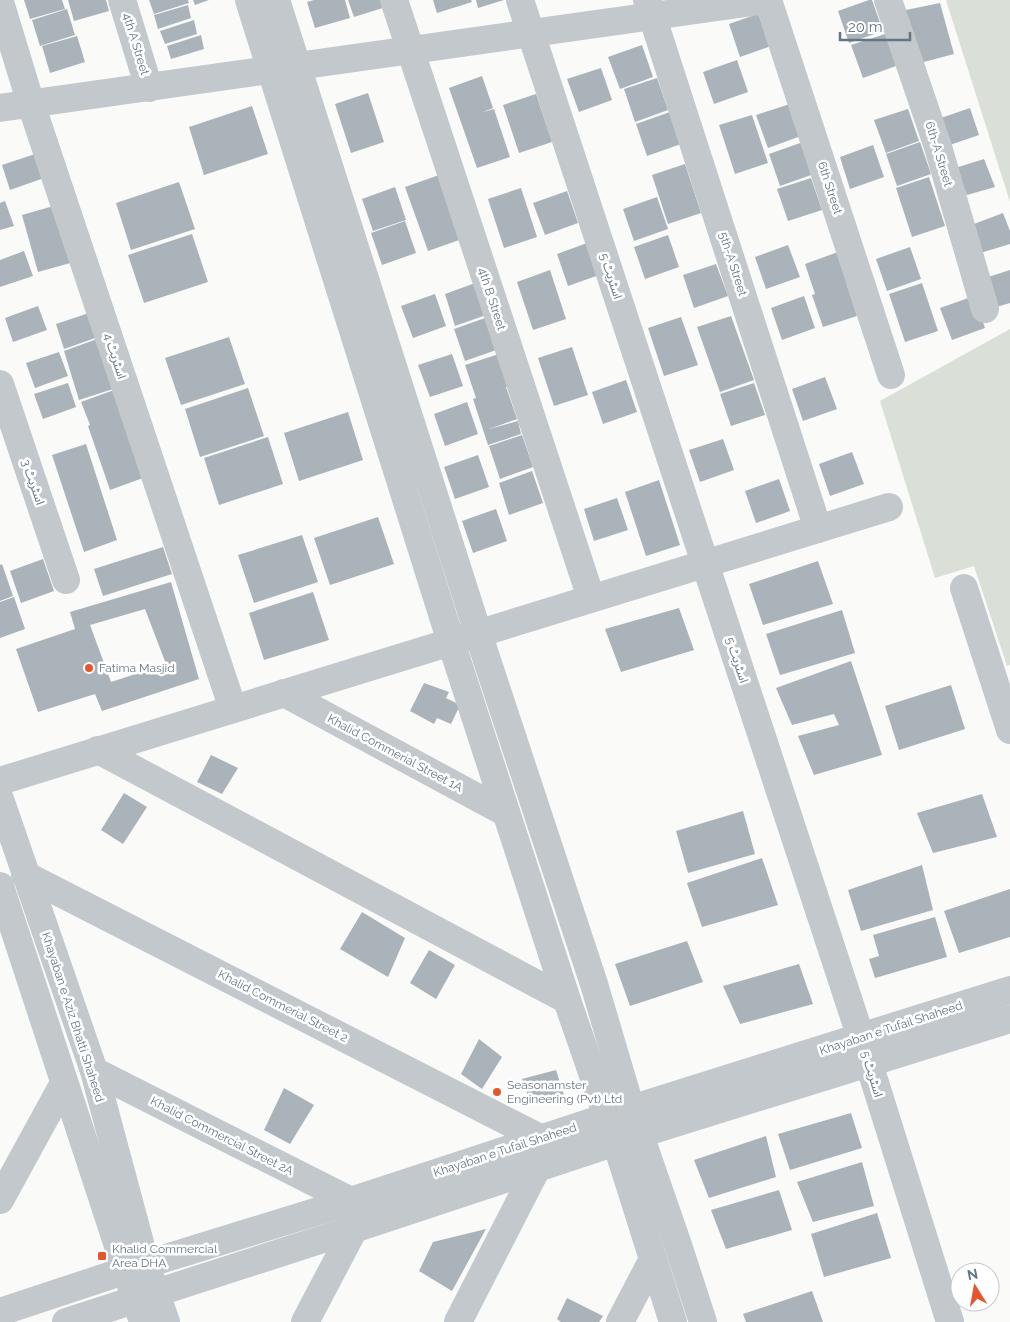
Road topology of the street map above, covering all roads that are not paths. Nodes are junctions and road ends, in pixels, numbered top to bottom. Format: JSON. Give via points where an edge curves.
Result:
{"nodes":[{"id":1,"x":122,"y":0,"type":"edge"},
{"id":2,"x":249,"y":0,"type":"edge"},
{"id":3,"x":276,"y":0,"type":"edge"},
{"id":4,"x":394,"y":0,"type":"edge"},
{"id":5,"x":520,"y":0,"type":"edge"},
{"id":6,"x":768,"y":0,"type":"edge"},
{"id":7,"x":888,"y":0,"type":"edge"},
{"id":8,"x":0,"y":2,"type":"edge"},
{"id":9,"x":650,"y":8,"type":"edge"},
{"id":10,"x":531,"y":32,"type":"junction"},
{"id":11,"x":410,"y":51,"type":"junction"},
{"id":12,"x":284,"y":68,"type":"junction"},
{"id":13,"x":149,"y":88,"type":"junction"},
{"id":14,"x":31,"y":104,"type":"junction"},
{"id":15,"x":0,"y":108,"type":"edge"},
{"id":16,"x":985,"y":309,"type":"dead end"},
{"id":17,"x":891,"y":375,"type":"dead end"},
{"id":18,"x":0,"y":384,"type":"edge"},
{"id":19,"x":889,"y":507,"type":"dead end"},
{"id":20,"x":818,"y":528,"type":"junction"},
{"id":21,"x":705,"y":563,"type":"junction"},
{"id":22,"x":66,"y":580,"type":"dead end"},
{"id":23,"x":964,"y":588,"type":"dead end"},
{"id":24,"x":591,"y":598,"type":"junction"},
{"id":25,"x":478,"y":633,"type":"junction"},
{"id":26,"x":451,"y":642,"type":"junction"},
{"id":27,"x":284,"y":693,"type":"junction"},
{"id":28,"x":233,"y":708,"type":"junction"},
{"id":29,"x":1010,"y":730,"type":"edge"},
{"id":30,"x":98,"y":750,"type":"junction"},
{"id":31,"x":0,"y":781,"type":"edge"},
{"id":32,"x":0,"y":799,"type":"edge"},
{"id":33,"x":506,"y":813,"type":"junction"},
{"id":34,"x":25,"y":874,"type":"junction"},
{"id":35,"x":1,"y":891,"type":"edge"},
{"id":36,"x":1010,"y":990,"type":"edge"},
{"id":37,"x":567,"y":1000,"type":"junction"},
{"id":38,"x":1010,"y":1018,"type":"edge"},
{"id":39,"x":864,"y":1050,"type":"junction"},
{"id":40,"x":94,"y":1070,"type":"junction"},
{"id":41,"x":64,"y":1083,"type":"junction"},
{"id":42,"x":619,"y":1113,"type":"junction"},
{"id":43,"x":540,"y":1138,"type":"junction"},
{"id":44,"x":628,"y":1138,"type":"junction"},
{"id":45,"x":537,"y":1168,"type":"junction"},
{"id":46,"x":0,"y":1200,"type":"edge"},
{"id":47,"x":351,"y":1201,"type":"junction"},
{"id":48,"x":354,"y":1229,"type":"junction"},
{"id":49,"x":653,"y":1259,"type":"junction"},
{"id":50,"x":136,"y":1268,"type":"junction"},
{"id":51,"x":145,"y":1305,"type":"edge"},
{"id":52,"x":0,"y":1312,"type":"edge"},
{"id":53,"x":66,"y":1322,"type":"edge"},
{"id":54,"x":166,"y":1322,"type":"edge"},
{"id":55,"x":304,"y":1322,"type":"edge"},
{"id":56,"x":458,"y":1322,"type":"edge"},
{"id":57,"x":620,"y":1322,"type":"edge"},
{"id":58,"x":672,"y":1322,"type":"edge"},
{"id":59,"x":703,"y":1322,"type":"edge"},
{"id":60,"x":950,"y":1322,"type":"edge"}],
"edges":[{"from":1,"to":13,"type":"street","name":"4th A Street"},
{"from":2,"to":12,"type":"street"},
{"from":3,"to":12,"type":"street"},
{"from":4,"to":11,"type":"street","name":"4th B Street"},
{"from":5,"to":10,"type":"street","name":"اسٹریٹ 5"},
{"from":6,"to":9,"type":"street"},
{"from":6,"to":17,"type":"street","name":"6th Street"},
{"from":7,"to":16,"type":"street","name":"6th-A Street","via":[[938,147]]},
{"from":8,"to":14,"type":"street","name":"اسٹریٹ 4"},
{"from":9,"to":10,"type":"street"},
{"from":9,"to":20,"type":"street","name":"5th-A Street"},
{"from":10,"to":11,"type":"street"},
{"from":10,"to":21,"type":"street","name":"اسٹریٹ 5"},
{"from":11,"to":12,"type":"street"},
{"from":11,"to":24,"type":"street","name":"4th B Street"},
{"from":12,"to":13,"type":"street"},
{"from":12,"to":25,"type":"street"},
{"from":12,"to":26,"type":"street"},
{"from":13,"to":14,"type":"street"},
{"from":14,"to":15,"type":"street"},
{"from":14,"to":28,"type":"street","name":"اسٹریٹ 4"},
{"from":18,"to":22,"type":"street","name":"اسٹریٹ 3"},
{"from":19,"to":20,"type":"street"},
{"from":20,"to":21,"type":"street"},
{"from":21,"to":24,"type":"street"},
{"from":21,"to":39,"type":"street","name":"اسٹریٹ 5"},
{"from":23,"to":29,"type":"street"},
{"from":24,"to":25,"type":"street"},
{"from":25,"to":26,"type":"street"},
{"from":25,"to":42,"type":"street","via":[[594,984]]},
{"from":26,"to":27,"type":"street"},
{"from":26,"to":33,"type":"street"},
{"from":27,"to":28,"type":"street"},
{"from":27,"to":33,"type":"street","name":"Khalid Commerial Street 1A"},
{"from":28,"to":30,"type":"street"},
{"from":30,"to":31,"type":"street"},
{"from":30,"to":37,"type":"street"},
{"from":32,"to":34,"type":"street","name":"Khayaban e Aziz Bhatti Shaheed"},
{"from":33,"to":37,"type":"street"},
{"from":34,"to":40,"type":"street","name":"Khayaban e Aziz Bhatti Shaheed"},
{"from":34,"to":43,"type":"street","name":"Khalid Commerial Street 2"},
{"from":35,"to":41,"type":"street","name":"Khayaban e Aziz Bhatti Shaheed"},
{"from":36,"to":39,"type":"street","name":"Khayaban e Tufail Shaheed"},
{"from":37,"to":42,"type":"street"},
{"from":38,"to":39,"type":"street","name":"Khayaban e Tufail Shaheed"},
{"from":39,"to":42,"type":"street","name":"Khayaban e Tufail Shaheed"},
{"from":39,"to":44,"type":"street","name":"Khayaban e Tufail Shaheed"},
{"from":39,"to":60,"type":"street","name":"اسٹریٹ 5"},
{"from":40,"to":47,"type":"street","name":"Khalid Commercial Street 2A"},
{"from":40,"to":50,"type":"street","name":"Khayaban e Aziz Bhatti Shaheed"},
{"from":41,"to":46,"type":"street"},
{"from":41,"to":50,"type":"street","name":"Khayaban e Aziz Bhatti Shaheed"},
{"from":42,"to":43,"type":"street","name":"Khayaban e Tufail Shaheed"},
{"from":42,"to":44,"type":"street"},
{"from":43,"to":47,"type":"street","name":"Khayaban e Tufail Shaheed"},
{"from":44,"to":45,"type":"street","name":"Khayaban e Tufail Shaheed"},
{"from":44,"to":49,"type":"street"},
{"from":44,"to":59,"type":"street","via":[[678,1245]]},
{"from":45,"to":48,"type":"street","name":"Khayaban e Tufail Shaheed"},
{"from":45,"to":56,"type":"street"},
{"from":47,"to":50,"type":"street","name":"Khayaban e Tufail Shaheed"},
{"from":48,"to":51,"type":"street","name":"Khayaban e Tufail Shaheed"},
{"from":48,"to":55,"type":"street"},
{"from":49,"to":57,"type":"street"},
{"from":49,"to":58,"type":"street"},
{"from":50,"to":51,"type":"street","name":"Khayaban e Aziz Bhatti Shaheed"},
{"from":50,"to":52,"type":"street","name":"Khayaban e Tufail Shaheed"},
{"from":51,"to":53,"type":"street","name":"Khayaban e Tufail Shaheed"},
{"from":51,"to":54,"type":"street","name":"Khayaban e Aziz Bhatti Shaheed"}]}
